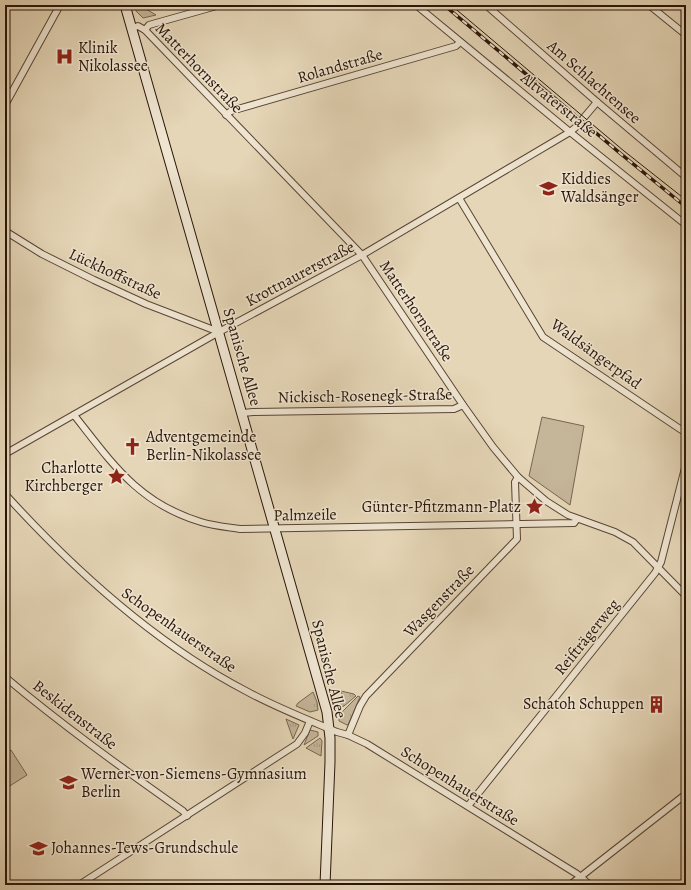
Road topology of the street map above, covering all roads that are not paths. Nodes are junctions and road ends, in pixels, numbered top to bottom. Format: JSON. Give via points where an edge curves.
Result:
{"nodes":[{"id":1,"x":60,"y":5,"type":"edge"},
{"id":2,"x":126,"y":5,"type":"edge"},
{"id":3,"x":220,"y":5,"type":"edge"},
{"id":4,"x":416,"y":5,"type":"edge"},
{"id":5,"x":486,"y":5,"type":"edge"},
{"id":6,"x":649,"y":5,"type":"edge"},
{"id":7,"x":132,"y":28,"type":"junction"},
{"id":8,"x":145,"y":30,"type":"junction"},
{"id":9,"x":686,"y":35,"type":"edge"},
{"id":10,"x":460,"y":42,"type":"junction"},
{"id":11,"x":597,"y":102,"type":"junction"},
{"id":12,"x":5,"y":105,"type":"edge"},
{"id":13,"x":226,"y":115,"type":"junction"},
{"id":14,"x":570,"y":132,"type":"junction"},
{"id":15,"x":686,"y":177,"type":"edge"},
{"id":16,"x":459,"y":198,"type":"junction"},
{"id":17,"x":686,"y":225,"type":"edge"},
{"id":18,"x":5,"y":231,"type":"edge"},
{"id":19,"x":362,"y":255,"type":"junction"},
{"id":20,"x":219,"y":332,"type":"junction"},
{"id":21,"x":463,"y":405,"type":"junction"},
{"id":22,"x":243,"y":413,"type":"junction"},
{"id":23,"x":74,"y":415,"type":"junction"},
{"id":24,"x":686,"y":433,"type":"edge"},
{"id":25,"x":5,"y":454,"type":"edge"},
{"id":26,"x":686,"y":464,"type":"edge"},
{"id":27,"x":518,"y":478,"type":"junction"},
{"id":28,"x":5,"y":494,"type":"edge"},
{"id":29,"x":577,"y":519,"type":"junction"},
{"id":30,"x":516,"y":524,"type":"junction"},
{"id":31,"x":275,"y":528,"type":"junction"},
{"id":32,"x":659,"y":567,"type":"junction"},
{"id":33,"x":686,"y":596,"type":"edge"},
{"id":34,"x":5,"y":677,"type":"edge"},
{"id":35,"x":310,"y":721,"type":"junction"},
{"id":36,"x":329,"y":729,"type":"junction"},
{"id":37,"x":348,"y":735,"type":"junction"},
{"id":38,"x":686,"y":794,"type":"edge"},
{"id":39,"x":468,"y":806,"type":"junction"},
{"id":40,"x":187,"y":816,"type":"junction"},
{"id":41,"x":581,"y":877,"type":"junction"},
{"id":42,"x":79,"y":885,"type":"edge"},
{"id":43,"x":325,"y":885,"type":"edge"},
{"id":44,"x":570,"y":885,"type":"edge"},
{"id":45,"x":590,"y":885,"type":"edge"}],
"edges":[{"from":1,"to":12,"type":"street"},
{"from":2,"to":7,"type":"main road","name":"Spanische Allee"},
{"from":3,"to":8,"type":"street","via":[[149,25]]},
{"from":4,"to":10,"type":"street","name":"Altvaterstraße"},
{"from":5,"to":11,"type":"street","name":"Am Schlachtensee"},
{"from":6,"to":9,"type":"street"},
{"from":7,"to":8,"type":"street","name":"Matterhornstraße","via":[[138,26]]},
{"from":7,"to":20,"type":"main road","name":"Spanische Allee"},
{"from":8,"to":13,"type":"street","name":"Matterhornstraße"},
{"from":10,"to":13,"type":"street","name":"Rolandstraße","via":[[456,46],[231,111]]},
{"from":10,"to":14,"type":"street","name":"Altvaterstraße"},
{"from":11,"to":14,"type":"street","name":"Krottnaurerstraße"},
{"from":11,"to":15,"type":"street","name":"Am Schlachtensee"},
{"from":13,"to":19,"type":"street","name":"Matterhornstraße"},
{"from":14,"to":16,"type":"street","name":"Krottnaurerstraße"},
{"from":14,"to":17,"type":"street","name":"Altvaterstraße"},
{"from":16,"to":19,"type":"street","name":"Krottnaurerstraße"},
{"from":16,"to":24,"type":"street","name":"Waldsängerpfad","via":[[543,337]]},
{"from":18,"to":20,"type":"street","name":"Lückhoffstraße","via":[[42,254],[94,280],[146,304]]},
{"from":19,"to":20,"type":"street","name":"Krottnaurerstraße"},
{"from":19,"to":21,"type":"street","name":"Matterhornstraße"},
{"from":20,"to":22,"type":"main road","name":"Spanische Allee"},
{"from":20,"to":23,"type":"street","name":"Krottnaurerstraße"},
{"from":21,"to":22,"type":"street","name":"Nickisch-Rosenegk-Straße","via":[[454,409]]},
{"from":21,"to":27,"type":"street","name":"Matterhornstraße"},
{"from":22,"to":31,"type":"main road","name":"Spanische Allee"},
{"from":23,"to":25,"type":"street","name":"Krottnaurerstraße"},
{"from":23,"to":31,"type":"street","name":"Palmzeile","via":[[133,485],[178,514],[240,529]]},
{"from":26,"to":32,"type":"street","name":"Reifträgerweg"},
{"from":27,"to":29,"type":"street","name":"Matterhornstraße","via":[[546,501]]},
{"from":27,"to":30,"type":"street","name":"Wasgenstraße","via":[[515,482]]},
{"from":28,"to":35,"type":"street","name":"Schopenhauerstraße","via":[[90,580],[150,629],[184,654],[245,691]]},
{"from":29,"to":30,"type":"street","name":"Palmzeile","via":[[574,523]]},
{"from":29,"to":32,"type":"street","name":"Matterhornstraße","via":[[624,536]]},
{"from":30,"to":31,"type":"street","name":"Palmzeile"},
{"from":30,"to":37,"type":"street","name":"Wasgenstraße","via":[[517,539],[366,696]]},
{"from":31,"to":36,"type":"main road","name":"Spanische Allee","via":[[325,703]]},
{"from":32,"to":33,"type":"street","name":"Matterhornstraße"},
{"from":32,"to":39,"type":"street","name":"Reifträgerweg"},
{"from":34,"to":40,"type":"street","name":"Beskidenstraße","via":[[37,704]]},
{"from":35,"to":36,"type":"street","name":"Schopenhauerstraße"},
{"from":35,"to":40,"type":"street","via":[[297,744]]},
{"from":36,"to":37,"type":"street","name":"Schopenhauerstraße"},
{"from":36,"to":43,"type":"main road","name":"Spanische Allee"},
{"from":37,"to":39,"type":"street","name":"Schopenhauerstraße"},
{"from":38,"to":41,"type":"street"},
{"from":39,"to":41,"type":"street","name":"Schopenhauerstraße"},
{"from":40,"to":42,"type":"street"},
{"from":41,"to":44,"type":"street"},
{"from":41,"to":45,"type":"street","name":"Schopenhauerstraße"}]}
